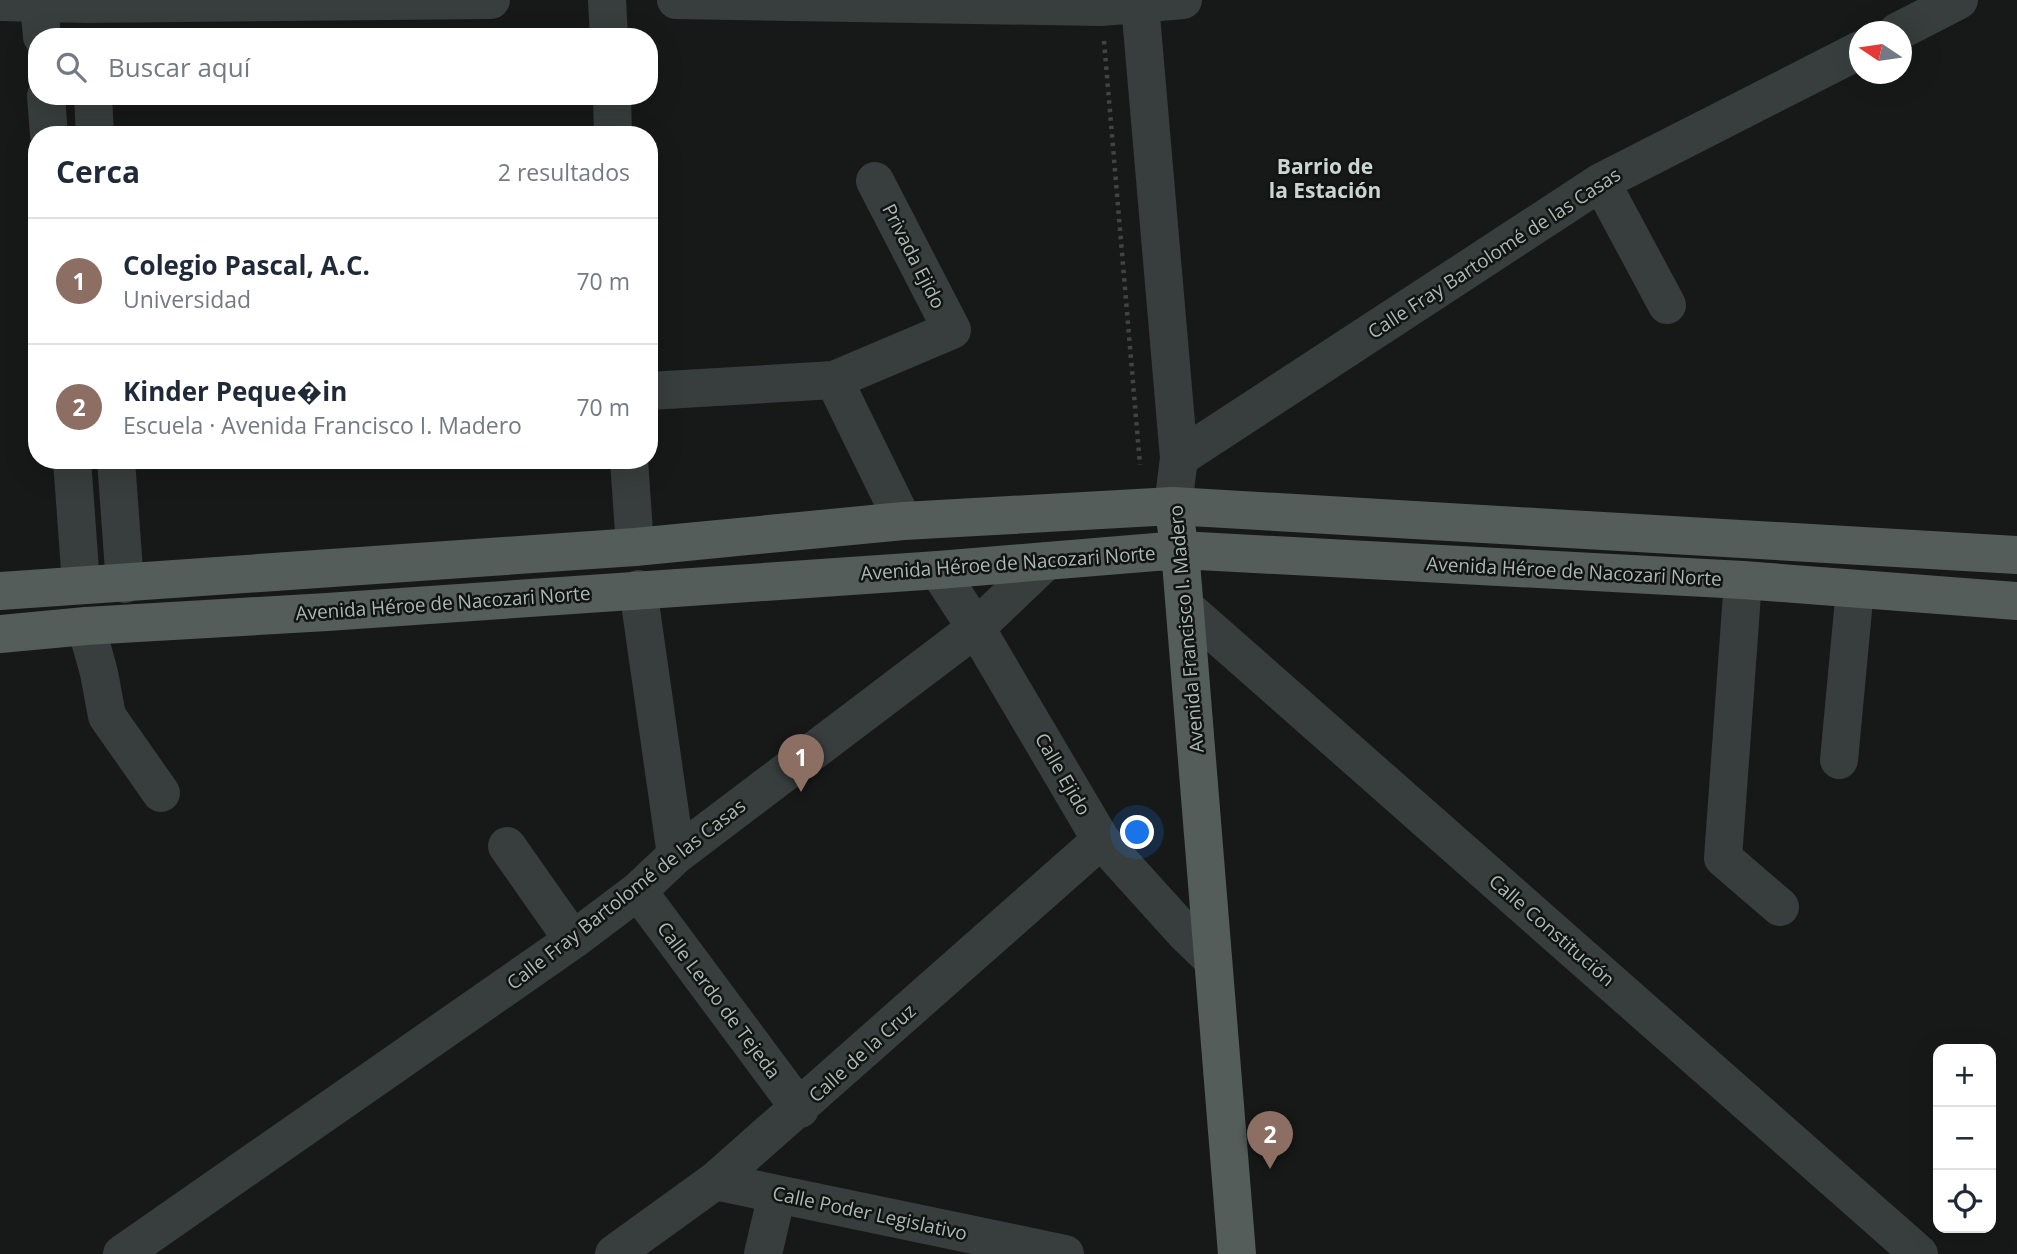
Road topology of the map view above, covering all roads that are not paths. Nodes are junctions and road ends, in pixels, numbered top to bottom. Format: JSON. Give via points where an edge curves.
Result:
{"nodes":[{"id":1,"x":491,"y":0,"type":"edge"},
{"id":2,"x":607,"y":0,"type":"edge"},
{"id":3,"x":676,"y":0,"type":"edge"},
{"id":4,"x":1183,"y":0,"type":"edge"},
{"id":5,"x":1959,"y":0,"type":"edge"},
{"id":6,"x":0,"y":2,"type":"edge"},
{"id":7,"x":1140,"y":4,"type":"junction"},
{"id":8,"x":41,"y":20,"type":"edge"},
{"id":9,"x":88,"y":20,"type":"edge"},
{"id":10,"x":1912,"y":24,"type":"edge"},
{"id":11,"x":609,"y":28,"type":"edge"},
{"id":12,"x":1849,"y":56,"type":"edge"},
{"id":13,"x":47,"y":105,"type":"edge"},
{"id":14,"x":93,"y":105,"type":"edge"},
{"id":15,"x":612,"y":105,"type":"edge"},
{"id":16,"x":48,"y":126,"type":"edge"},
{"id":17,"x":95,"y":126,"type":"edge"},
{"id":18,"x":613,"y":126,"type":"edge"},
{"id":19,"x":875,"y":180,"type":"dead end"},
{"id":20,"x":1601,"y":182,"type":"junction"},
{"id":21,"x":1667,"y":305,"type":"dead end"},
{"id":22,"x":834,"y":380,"type":"junction"},
{"id":23,"x":658,"y":390,"type":"edge"},
{"id":24,"x":1179,"y":458,"type":"junction"},
{"id":25,"x":73,"y":469,"type":"edge"},
{"id":26,"x":117,"y":469,"type":"edge"},
{"id":27,"x":630,"y":469,"type":"edge"},
{"id":28,"x":1173,"y":506,"type":"junction"},
{"id":29,"x":902,"y":521,"type":"junction"},
{"id":30,"x":635,"y":547,"type":"junction"},
{"id":31,"x":1180,"y":550,"type":"junction"},
{"id":32,"x":2017,"y":555,"type":"edge"},
{"id":33,"x":1046,"y":561,"type":"junction"},
{"id":34,"x":938,"y":570,"type":"junction"},
{"id":35,"x":1742,"y":580,"type":"junction"},
{"id":36,"x":81,"y":584,"type":"junction"},
{"id":37,"x":125,"y":584,"type":"junction"},
{"id":38,"x":638,"y":589,"type":"junction"},
{"id":39,"x":1855,"y":589,"type":"junction"},
{"id":40,"x":0,"y":591,"type":"edge"},
{"id":41,"x":2017,"y":601,"type":"edge"},
{"id":42,"x":1185,"y":607,"type":"junction"},
{"id":43,"x":86,"y":625,"type":"junction"},
{"id":44,"x":976,"y":628,"type":"junction"},
{"id":45,"x":0,"y":634,"type":"edge"},
{"id":46,"x":1839,"y":760,"type":"dead end"},
{"id":47,"x":161,"y":793,"type":"dead end"},
{"id":48,"x":1101,"y":841,"type":"junction"},
{"id":49,"x":508,"y":846,"type":"dead end"},
{"id":50,"x":676,"y":855,"type":"junction"},
{"id":51,"x":638,"y":891,"type":"junction"},
{"id":52,"x":1780,"y":906,"type":"dead end"},
{"id":53,"x":573,"y":940,"type":"junction"},
{"id":54,"x":1213,"y":960,"type":"junction"},
{"id":55,"x":800,"y":1109,"type":"junction"},
{"id":56,"x":715,"y":1181,"type":"junction"},
{"id":57,"x":777,"y":1194,"type":"junction"},
{"id":58,"x":956,"y":1242,"type":"edge"},
{"id":59,"x":121,"y":1254,"type":"edge"},
{"id":60,"x":614,"y":1254,"type":"edge"},
{"id":61,"x":763,"y":1254,"type":"edge"},
{"id":62,"x":1065,"y":1254,"type":"edge"},
{"id":63,"x":1237,"y":1254,"type":"edge"},
{"id":64,"x":1919,"y":1254,"type":"edge"}],
"edges":[{"from":1,"to":9,"type":"street"},
{"from":2,"to":11,"type":"street"},
{"from":3,"to":7,"type":"street"},
{"from":4,"to":7,"type":"street"},
{"from":5,"to":10,"type":"street"},
{"from":6,"to":8,"type":"street"},
{"from":7,"to":24,"type":"street","name":"Avenida Francisco I. Madero"},
{"from":8,"to":9,"type":"street"},
{"from":12,"to":20,"type":"street","name":"Calle Fray Bartolomé de las Casas"},
{"from":13,"to":16,"type":"street"},
{"from":14,"to":17,"type":"street"},
{"from":15,"to":18,"type":"street"},
{"from":19,"to":22,"type":"street","name":"Privada Ejido","via":[[952,330]]},
{"from":20,"to":21,"type":"street"},
{"from":20,"to":24,"type":"street","name":"Calle Fray Bartolomé de las Casas"},
{"from":22,"to":23,"type":"street"},
{"from":22,"to":29,"type":"street"},
{"from":24,"to":28,"type":"street","name":"Avenida Francisco I. Madero"},
{"from":25,"to":36,"type":"street"},
{"from":26,"to":37,"type":"street"},
{"from":27,"to":30,"type":"street"},
{"from":28,"to":29,"type":"main road"},
{"from":28,"to":31,"type":"main road","name":"Avenida Francisco I. Madero"},
{"from":28,"to":32,"type":"main road"},
{"from":29,"to":30,"type":"main road"},
{"from":30,"to":37,"type":"main road"},
{"from":31,"to":33,"type":"main road","name":"Avenida Héroe de Nacozari Norte"},
{"from":31,"to":35,"type":"main road","name":"Avenida Héroe de Nacozari Norte"},
{"from":31,"to":42,"type":"main road","name":"Avenida Francisco I. Madero"},
{"from":33,"to":34,"type":"main road","name":"Avenida Héroe de Nacozari Norte"},
{"from":33,"to":44,"type":"street","name":"Calle Fray Bartolomé de las Casas"},
{"from":34,"to":38,"type":"main road","name":"Avenida Héroe de Nacozari Norte"},
{"from":34,"to":44,"type":"street","name":"Calle Ejido"},
{"from":35,"to":39,"type":"main road","name":"Avenida Héroe de Nacozari Norte"},
{"from":35,"to":52,"type":"street","via":[[1723,858]]},
{"from":36,"to":37,"type":"main road"},
{"from":36,"to":40,"type":"main road"},
{"from":38,"to":43,"type":"main road","name":"Avenida Héroe de Nacozari Norte"},
{"from":38,"to":50,"type":"street"},
{"from":39,"to":41,"type":"main road","name":"Avenida Héroe de Nacozari Norte"},
{"from":39,"to":46,"type":"street"},
{"from":42,"to":54,"type":"main road","name":"Avenida Francisco I. Madero"},
{"from":42,"to":64,"type":"street","name":"Calle Constitución"},
{"from":43,"to":45,"type":"main road","name":"Avenida Héroe de Nacozari Norte"},
{"from":43,"to":47,"type":"street","via":[[107,716]]},
{"from":44,"to":48,"type":"street","name":"Calle Ejido"},
{"from":44,"to":50,"type":"street","name":"Calle Fray Bartolomé de las Casas"},
{"from":48,"to":54,"type":"street","name":"Calle Ejido"},
{"from":48,"to":55,"type":"street","name":"Calle de la Cruz"},
{"from":49,"to":53,"type":"street"},
{"from":50,"to":51,"type":"street","name":"Calle Fray Bartolomé de las Casas"},
{"from":51,"to":53,"type":"street","name":"Calle Fray Bartolomé de las Casas"},
{"from":51,"to":55,"type":"street","name":"Calle Lerdo de Tejeda"},
{"from":53,"to":59,"type":"street","name":"Calle Fray Bartolomé de las Casas"},
{"from":54,"to":63,"type":"main road","name":"Avenida Francisco I. Madero"},
{"from":55,"to":56,"type":"street","name":"Calle de la Cruz"},
{"from":56,"to":57,"type":"street","name":"Calle Poder Legislativo"},
{"from":56,"to":60,"type":"street","name":"Calle de la Cruz"},
{"from":57,"to":58,"type":"street","name":"Calle Poder Legislativo"},
{"from":57,"to":61,"type":"street"},
{"from":58,"to":62,"type":"street","name":"Calle Poder Legislativo"}]}
